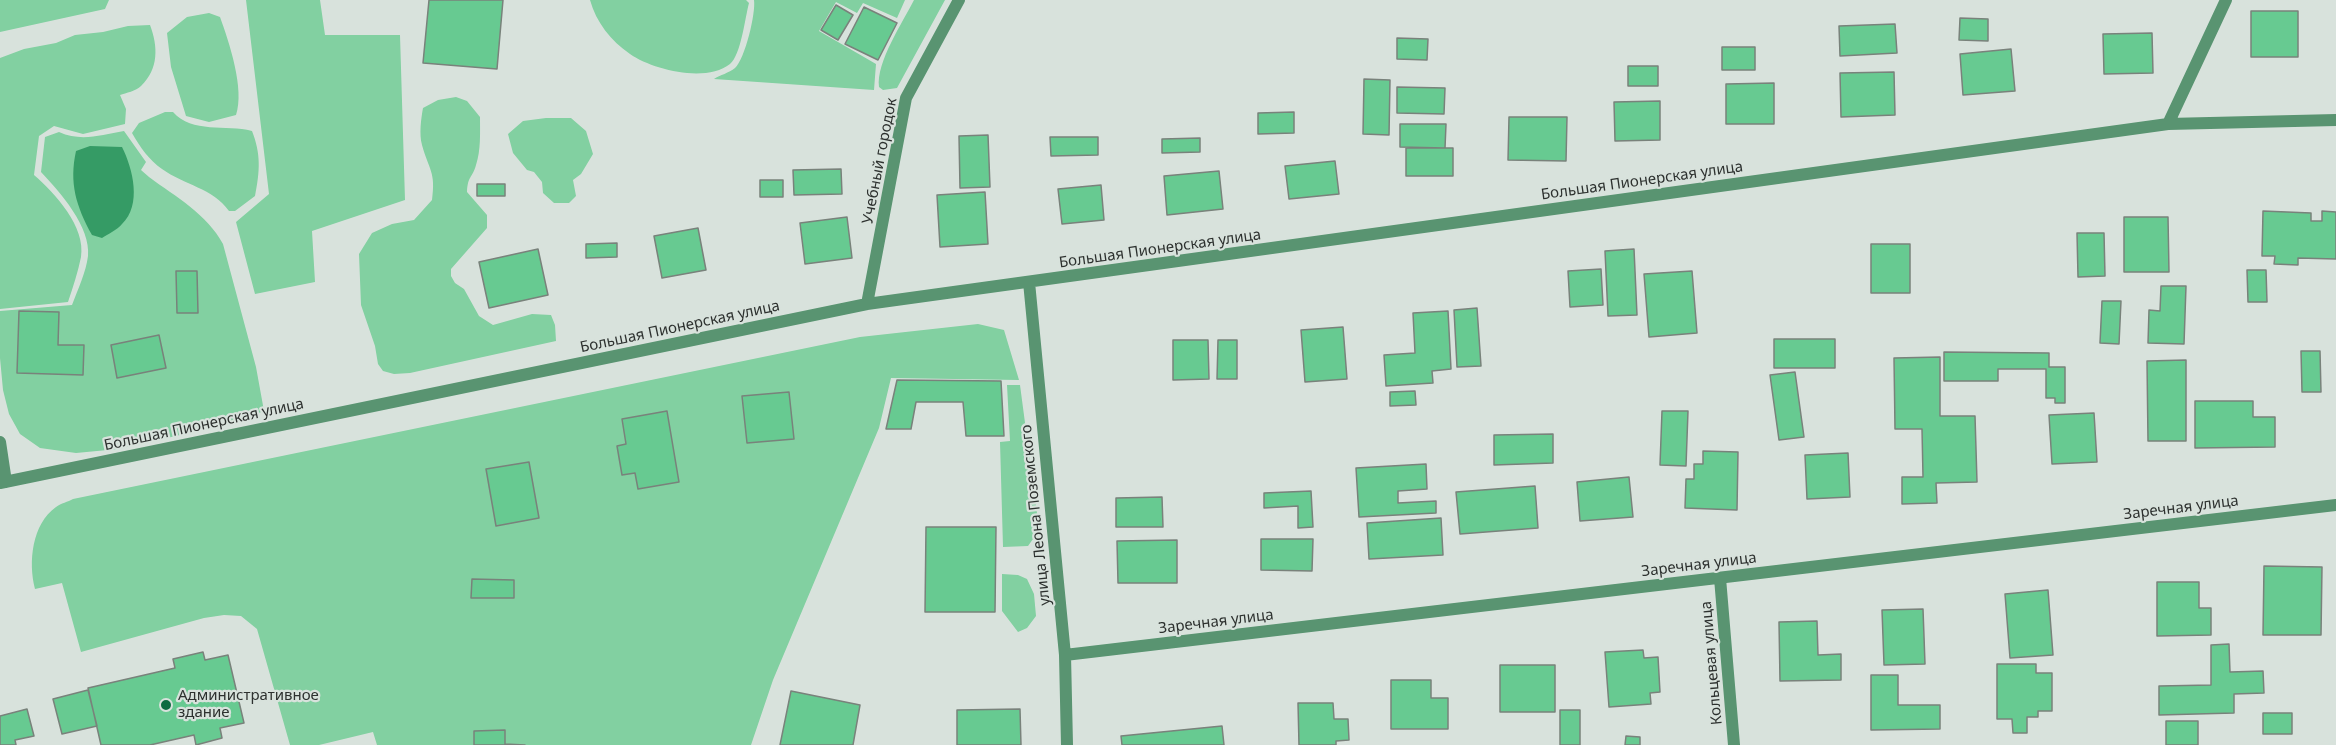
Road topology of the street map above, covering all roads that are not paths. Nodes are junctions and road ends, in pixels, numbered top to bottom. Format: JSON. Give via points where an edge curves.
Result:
{"nodes":[{"id":1,"x":959,"y":0,"type":"edge"},
{"id":2,"x":2226,"y":0,"type":"edge"},
{"id":3,"x":2336,"y":120,"type":"edge"},
{"id":4,"x":2168,"y":124,"type":"junction"},
{"id":5,"x":1029,"y":282,"type":"junction"},
{"id":6,"x":867,"y":304,"type":"junction"},
{"id":7,"x":0,"y":442,"type":"edge"},
{"id":8,"x":3,"y":482,"type":"edge"},
{"id":9,"x":2336,"y":505,"type":"edge"},
{"id":10,"x":1720,"y":578,"type":"junction"},
{"id":11,"x":1065,"y":655,"type":"junction"},
{"id":12,"x":1068,"y":745,"type":"edge"},
{"id":13,"x":1734,"y":745,"type":"edge"}],
"edges":[{"from":1,"to":6,"type":"street","name":"Учебный городок","via":[[906,98]]},
{"from":2,"to":4,"type":"street"},
{"from":3,"to":4,"type":"street","name":"Большая Пионерская улица"},
{"from":4,"to":5,"type":"street","name":"Большая Пионерская улица"},
{"from":5,"to":6,"type":"street","name":"Большая Пионерская улица"},
{"from":5,"to":11,"type":"street","name":"улица Леона Поземского"},
{"from":6,"to":8,"type":"street","name":"Большая Пионерская улица"},
{"from":7,"to":8,"type":"street"},
{"from":9,"to":10,"type":"street","name":"Заречная улица"},
{"from":10,"to":11,"type":"street","name":"Заречная улица"},
{"from":10,"to":13,"type":"street","name":"Кольцевая улица"},
{"from":11,"to":12,"type":"street","name":"улица Леона Поземского"}]}
